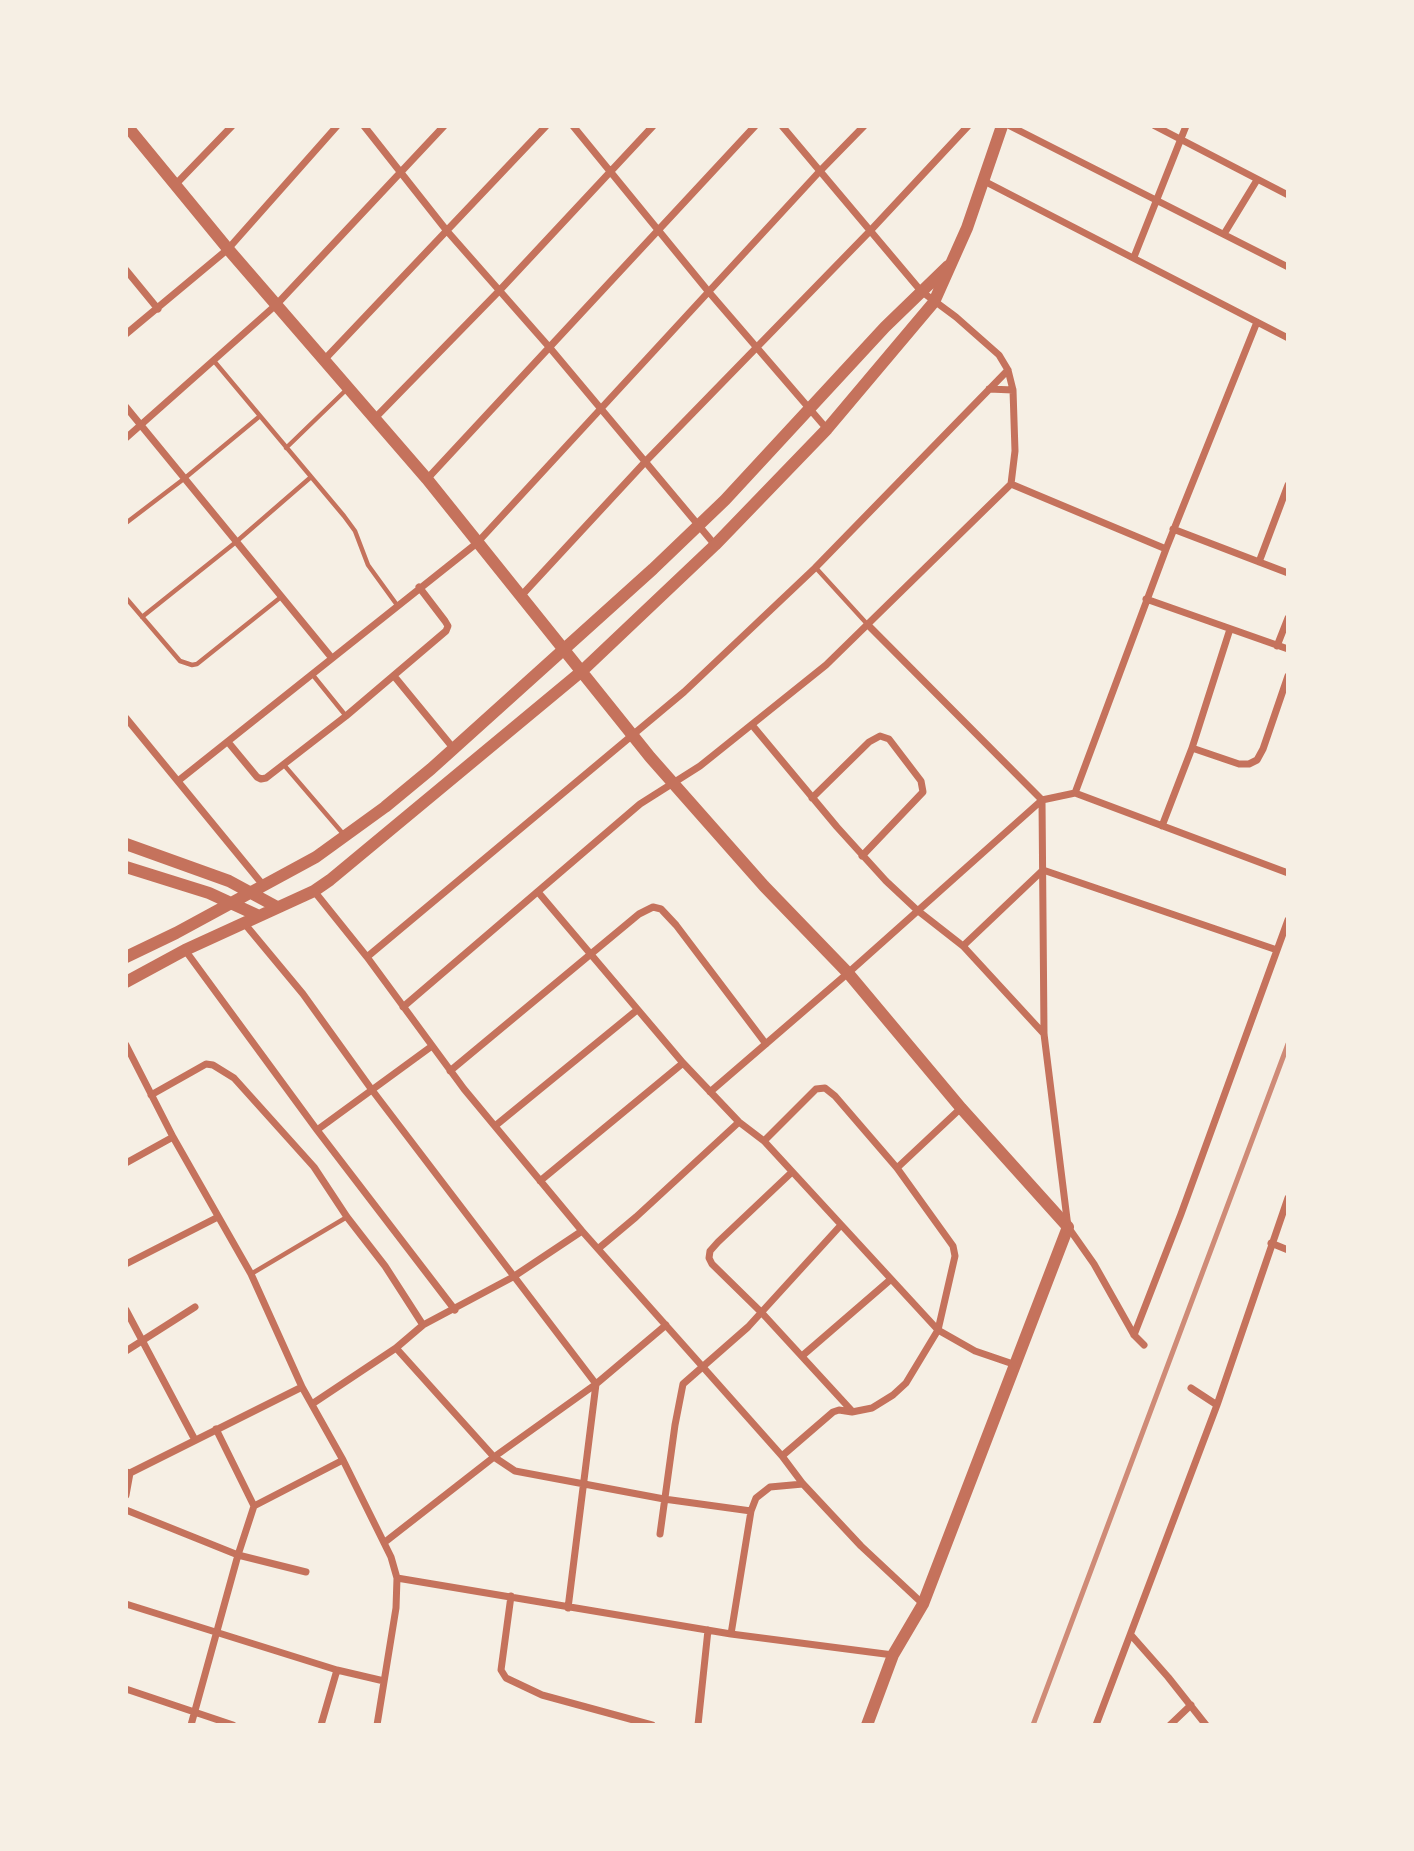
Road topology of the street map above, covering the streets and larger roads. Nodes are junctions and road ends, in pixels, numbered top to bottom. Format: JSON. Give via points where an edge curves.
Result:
{"nodes":[{"id":1,"x":232,"y":126,"type":"edge"},
{"id":2,"x":337,"y":126,"type":"edge"},
{"id":3,"x":364,"y":126,"type":"edge"},
{"id":4,"x":444,"y":126,"type":"edge"},
{"id":5,"x":546,"y":126,"type":"edge"},
{"id":6,"x":573,"y":126,"type":"edge"},
{"id":7,"x":653,"y":126,"type":"edge"},
{"id":8,"x":755,"y":126,"type":"edge"},
{"id":9,"x":782,"y":126,"type":"edge"},
{"id":10,"x":864,"y":126,"type":"edge"},
{"id":11,"x":968,"y":126,"type":"edge"},
{"id":12,"x":1002,"y":126,"type":"edge"},
{"id":13,"x":1010,"y":126,"type":"edge"},
{"id":14,"x":1155,"y":126,"type":"edge"},
{"id":15,"x":1186,"y":126,"type":"edge"},
{"id":16,"x":128,"y":128,"type":"edge"},
{"id":17,"x":1181,"y":141,"type":"junction"},
{"id":18,"x":610,"y":171,"type":"junction"},
{"id":19,"x":819,"y":172,"type":"junction"},
{"id":20,"x":401,"y":174,"type":"junction"},
{"id":21,"x":1257,"y":180,"type":"junction"},
{"id":22,"x":984,"y":181,"type":"junction"},
{"id":23,"x":176,"y":184,"type":"junction"},
{"id":24,"x":1288,"y":195,"type":"edge"},
{"id":25,"x":1158,"y":200,"type":"junction"},
{"id":26,"x":447,"y":231,"type":"junction"},
{"id":27,"x":658,"y":231,"type":"junction"},
{"id":28,"x":870,"y":231,"type":"junction"},
{"id":29,"x":1224,"y":234,"type":"junction"},
{"id":30,"x":228,"y":249,"type":"junction"},
{"id":31,"x":1134,"y":257,"type":"junction"},
{"id":32,"x":949,"y":266,"type":"junction"},
{"id":33,"x":1288,"y":267,"type":"edge"},
{"id":34,"x":126,"y":270,"type":"edge"},
{"id":35,"x":499,"y":291,"type":"junction"},
{"id":36,"x":921,"y":291,"type":"junction"},
{"id":37,"x":708,"y":292,"type":"junction"},
{"id":38,"x":934,"y":302,"type":"junction"},
{"id":39,"x":278,"y":304,"type":"junction"},
{"id":40,"x":158,"y":309,"type":"junction"},
{"id":41,"x":1257,"y":322,"type":"junction"},
{"id":42,"x":126,"y":334,"type":"edge"},
{"id":43,"x":1288,"y":338,"type":"edge"},
{"id":44,"x":756,"y":347,"type":"junction"},
{"id":45,"x":550,"y":348,"type":"junction"},
{"id":46,"x":324,"y":360,"type":"junction"},
{"id":47,"x":1008,"y":370,"type":"junction"},
{"id":48,"x":989,"y":389,"type":"junction"},
{"id":49,"x":1013,"y":390,"type":"junction"},
{"id":50,"x":126,"y":407,"type":"edge"},
{"id":51,"x":600,"y":408,"type":"junction"},
{"id":52,"x":809,"y":410,"type":"junction"},
{"id":53,"x":375,"y":418,"type":"junction"},
{"id":54,"x":141,"y":424,"type":"junction"},
{"id":55,"x":827,"y":429,"type":"junction"},
{"id":56,"x":126,"y":438,"type":"edge"},
{"id":57,"x":646,"y":461,"type":"junction"},
{"id":58,"x":427,"y":479,"type":"junction"},
{"id":59,"x":1011,"y":484,"type":"junction"},
{"id":60,"x":1288,"y":485,"type":"edge"},
{"id":61,"x":699,"y":524,"type":"junction"},
{"id":62,"x":1173,"y":529,"type":"junction"},
{"id":63,"x":477,"y":543,"type":"junction"},
{"id":64,"x":715,"y":545,"type":"junction"},
{"id":65,"x":1166,"y":549,"type":"junction"},
{"id":66,"x":1259,"y":562,"type":"junction"},
{"id":67,"x":1288,"y":573,"type":"edge"},
{"id":68,"x":419,"y":587,"type":"junction"},
{"id":69,"x":521,"y":596,"type":"junction"},
{"id":70,"x":1146,"y":599,"type":"junction"},
{"id":71,"x":1288,"y":618,"type":"edge"},
{"id":72,"x":868,"y":625,"type":"junction"},
{"id":73,"x":1230,"y":629,"type":"junction"},
{"id":74,"x":1277,"y":646,"type":"junction"},
{"id":75,"x":564,"y":648,"type":"junction"},
{"id":76,"x":1288,"y":649,"type":"edge"},
{"id":77,"x":331,"y":657,"type":"junction"},
{"id":78,"x":582,"y":671,"type":"junction"},
{"id":79,"x":394,"y":676,"type":"junction"},
{"id":80,"x":1288,"y":676,"type":"edge"},
{"id":81,"x":126,"y":718,"type":"edge"},
{"id":82,"x":752,"y":725,"type":"junction"},
{"id":83,"x":633,"y":736,"type":"junction"},
{"id":84,"x":228,"y":742,"type":"junction"},
{"id":85,"x":1192,"y":748,"type":"junction"},
{"id":86,"x":454,"y":749,"type":"junction"},
{"id":87,"x":178,"y":781,"type":"junction"},
{"id":88,"x":673,"y":783,"type":"junction"},
{"id":89,"x":1075,"y":793,"type":"junction"},
{"id":90,"x":812,"y":798,"type":"junction"},
{"id":91,"x":1042,"y":800,"type":"junction"},
{"id":92,"x":1163,"y":826,"type":"junction"},
{"id":93,"x":126,"y":844,"type":"edge"},
{"id":94,"x":862,"y":856,"type":"junction"},
{"id":95,"x":126,"y":867,"type":"edge"},
{"id":96,"x":1043,"y":870,"type":"junction"},
{"id":97,"x":1288,"y":873,"type":"edge"},
{"id":98,"x":257,"y":888,"type":"junction"},
{"id":99,"x":314,"y":891,"type":"junction"},
{"id":100,"x":538,"y":892,"type":"junction"},
{"id":101,"x":233,"y":902,"type":"junction"},
{"id":102,"x":277,"y":907,"type":"junction"},
{"id":103,"x":917,"y":910,"type":"junction"},
{"id":104,"x":259,"y":916,"type":"junction"},
{"id":105,"x":1288,"y":920,"type":"edge"},
{"id":106,"x":244,"y":923,"type":"junction"},
{"id":107,"x":963,"y":946,"type":"junction"},
{"id":108,"x":185,"y":950,"type":"junction"},
{"id":109,"x":1277,"y":950,"type":"junction"},
{"id":110,"x":591,"y":955,"type":"junction"},
{"id":111,"x":126,"y":957,"type":"edge"},
{"id":112,"x":367,"y":957,"type":"junction"},
{"id":113,"x":848,"y":973,"type":"junction"},
{"id":114,"x":126,"y":982,"type":"edge"},
{"id":115,"x":403,"y":1007,"type":"junction"},
{"id":116,"x":637,"y":1010,"type":"junction"},
{"id":117,"x":1044,"y":1034,"type":"junction"},
{"id":118,"x":766,"y":1044,"type":"junction"},
{"id":119,"x":126,"y":1045,"type":"edge"},
{"id":120,"x":432,"y":1046,"type":"junction"},
{"id":121,"x":134,"y":1063,"type":"junction"},
{"id":122,"x":683,"y":1063,"type":"junction"},
{"id":123,"x":126,"y":1067,"type":"edge"},
{"id":124,"x":450,"y":1071,"type":"junction"},
{"id":125,"x":372,"y":1090,"type":"junction"},
{"id":126,"x":710,"y":1092,"type":"junction"},
{"id":127,"x":151,"y":1095,"type":"junction"},
{"id":128,"x":961,"y":1108,"type":"junction"},
{"id":129,"x":738,"y":1122,"type":"junction"},
{"id":130,"x":495,"y":1126,"type":"junction"},
{"id":131,"x":317,"y":1130,"type":"junction"},
{"id":132,"x":173,"y":1137,"type":"junction"},
{"id":133,"x":764,"y":1141,"type":"junction"},
{"id":134,"x":126,"y":1163,"type":"edge"},
{"id":135,"x":897,"y":1168,"type":"junction"},
{"id":136,"x":792,"y":1172,"type":"junction"},
{"id":137,"x":540,"y":1181,"type":"junction"},
{"id":138,"x":1288,"y":1198,"type":"edge"},
{"id":139,"x":218,"y":1217,"type":"junction"},
{"id":140,"x":841,"y":1225,"type":"junction"},
{"id":141,"x":1068,"y":1227,"type":"junction"},
{"id":142,"x":582,"y":1231,"type":"junction"},
{"id":143,"x":1271,"y":1243,"type":"junction"},
{"id":144,"x":598,"y":1248,"type":"junction"},
{"id":145,"x":1288,"y":1250,"type":"edge"},
{"id":146,"x":126,"y":1264,"type":"edge"},
{"id":147,"x":513,"y":1277,"type":"junction"},
{"id":148,"x":890,"y":1280,"type":"junction"},
{"id":149,"x":195,"y":1307,"type":"dead end"},
{"id":150,"x":126,"y":1310,"type":"edge"},
{"id":151,"x":455,"y":1310,"type":"junction"},
{"id":152,"x":762,"y":1313,"type":"junction"},
{"id":153,"x":424,"y":1325,"type":"junction"},
{"id":154,"x":666,"y":1325,"type":"junction"},
{"id":155,"x":938,"y":1330,"type":"junction"},
{"id":156,"x":1134,"y":1335,"type":"junction"},
{"id":157,"x":142,"y":1340,"type":"junction"},
{"id":158,"x":1144,"y":1345,"type":"dead end"},
{"id":159,"x":396,"y":1348,"type":"junction"},
{"id":160,"x":126,"y":1351,"type":"edge"},
{"id":161,"x":802,"y":1356,"type":"junction"},
{"id":162,"x":1016,"y":1365,"type":"junction"},
{"id":163,"x":702,"y":1369,"type":"junction"},
{"id":164,"x":596,"y":1384,"type":"junction"},
{"id":165,"x":302,"y":1387,"type":"junction"},
{"id":166,"x":1191,"y":1388,"type":"dead end"},
{"id":167,"x":312,"y":1404,"type":"junction"},
{"id":168,"x":1217,"y":1405,"type":"junction"},
{"id":169,"x":852,"y":1412,"type":"junction"},
{"id":170,"x":216,"y":1429,"type":"junction"},
{"id":171,"x":195,"y":1440,"type":"junction"},
{"id":172,"x":782,"y":1456,"type":"junction"},
{"id":173,"x":494,"y":1457,"type":"junction"},
{"id":174,"x":343,"y":1460,"type":"junction"},
{"id":175,"x":128,"y":1473,"type":"edge"},
{"id":176,"x":803,"y":1483,"type":"junction"},
{"id":177,"x":582,"y":1485,"type":"junction"},
{"id":178,"x":126,"y":1495,"type":"edge"},
{"id":179,"x":664,"y":1499,"type":"junction"},
{"id":180,"x":254,"y":1506,"type":"junction"},
{"id":181,"x":126,"y":1510,"type":"edge"},
{"id":182,"x":751,"y":1511,"type":"junction"},
{"id":183,"x":660,"y":1534,"type":"dead end"},
{"id":184,"x":385,"y":1542,"type":"junction"},
{"id":185,"x":239,"y":1555,"type":"junction"},
{"id":186,"x":306,"y":1572,"type":"dead end"},
{"id":187,"x":397,"y":1578,"type":"junction"},
{"id":188,"x":511,"y":1596,"type":"junction"},
{"id":189,"x":126,"y":1604,"type":"edge"},
{"id":190,"x":923,"y":1604,"type":"junction"},
{"id":191,"x":568,"y":1608,"type":"junction"},
{"id":192,"x":708,"y":1630,"type":"junction"},
{"id":193,"x":218,"y":1634,"type":"junction"},
{"id":194,"x":731,"y":1634,"type":"junction"},
{"id":195,"x":1131,"y":1635,"type":"junction"},
{"id":196,"x":893,"y":1655,"type":"junction"},
{"id":197,"x":337,"y":1670,"type":"junction"},
{"id":198,"x":384,"y":1681,"type":"junction"},
{"id":199,"x":126,"y":1689,"type":"edge"},
{"id":200,"x":1191,"y":1705,"type":"junction"},
{"id":201,"x":195,"y":1713,"type":"junction"},
{"id":202,"x":191,"y":1725,"type":"edge"},
{"id":203,"x":233,"y":1725,"type":"edge"},
{"id":204,"x":321,"y":1725,"type":"edge"},
{"id":205,"x":377,"y":1725,"type":"edge"},
{"id":206,"x":652,"y":1725,"type":"edge"},
{"id":207,"x":698,"y":1725,"type":"edge"},
{"id":208,"x":867,"y":1725,"type":"edge"},
{"id":209,"x":1096,"y":1725,"type":"edge"},
{"id":210,"x":1170,"y":1725,"type":"edge"},
{"id":211,"x":1206,"y":1725,"type":"edge"}],
"edges":[{"from":1,"to":23,"type":"street"},
{"from":2,"to":30,"type":"street"},
{"from":3,"to":20,"type":"street"},
{"from":4,"to":20,"type":"street"},
{"from":5,"to":26,"type":"street"},
{"from":6,"to":18,"type":"street"},
{"from":7,"to":18,"type":"street"},
{"from":8,"to":27,"type":"street"},
{"from":9,"to":19,"type":"street"},
{"from":10,"to":19,"type":"street"},
{"from":11,"to":28,"type":"street"},
{"from":12,"to":22,"type":"street"},
{"from":13,"to":25,"type":"street"},
{"from":14,"to":17,"type":"street"},
{"from":15,"to":17,"type":"street"},
{"from":16,"to":23,"type":"street"},
{"from":17,"to":21,"type":"street"},
{"from":17,"to":25,"type":"street"},
{"from":18,"to":27,"type":"street"},
{"from":18,"to":35,"type":"street"},
{"from":19,"to":28,"type":"street"},
{"from":19,"to":37,"type":"street"},
{"from":20,"to":26,"type":"street"},
{"from":20,"to":39,"type":"street"},
{"from":21,"to":24,"type":"street"},
{"from":21,"to":29,"type":"street"},
{"from":22,"to":31,"type":"street"},
{"from":22,"to":32,"type":"street"},
{"from":23,"to":30,"type":"street"},
{"from":25,"to":29,"type":"street"},
{"from":25,"to":31,"type":"street"},
{"from":26,"to":35,"type":"street"},
{"from":26,"to":46,"type":"street"},
{"from":27,"to":37,"type":"street"},
{"from":27,"to":45,"type":"street"},
{"from":28,"to":36,"type":"street"},
{"from":28,"to":44,"type":"street"},
{"from":29,"to":33,"type":"street"},
{"from":30,"to":39,"type":"street"},
{"from":30,"to":40,"type":"street"},
{"from":31,"to":41,"type":"street"},
{"from":32,"to":36,"type":"street"},
{"from":32,"to":38,"type":"street"},
{"from":34,"to":40,"type":"street"},
{"from":35,"to":45,"type":"street"},
{"from":35,"to":53,"type":"street"},
{"from":36,"to":38,"type":"street"},
{"from":36,"to":52,"type":"street"},
{"from":37,"to":44,"type":"street"},
{"from":37,"to":51,"type":"street"},
{"from":38,"to":47,"type":"street","via":[[986,343]]},
{"from":38,"to":55,"type":"street"},
{"from":39,"to":46,"type":"street"},
{"from":39,"to":54,"type":"street"},
{"from":40,"to":42,"type":"street"},
{"from":41,"to":43,"type":"street"},
{"from":41,"to":62,"type":"street"},
{"from":44,"to":52,"type":"street"},
{"from":44,"to":57,"type":"street"},
{"from":45,"to":51,"type":"street"},
{"from":45,"to":58,"type":"street"},
{"from":46,"to":53,"type":"street"},
{"from":47,"to":48,"type":"street"},
{"from":47,"to":49,"type":"street"},
{"from":48,"to":49,"type":"street"},
{"from":48,"to":83,"type":"street","via":[[815,568]]},
{"from":49,"to":59,"type":"street","via":[[1016,451]]},
{"from":50,"to":54,"type":"street"},
{"from":51,"to":57,"type":"street"},
{"from":51,"to":63,"type":"street"},
{"from":52,"to":55,"type":"street"},
{"from":52,"to":61,"type":"street"},
{"from":53,"to":58,"type":"street"},
{"from":54,"to":56,"type":"street"},
{"from":54,"to":77,"type":"street"},
{"from":55,"to":64,"type":"street"},
{"from":57,"to":61,"type":"street"},
{"from":57,"to":69,"type":"street"},
{"from":58,"to":63,"type":"street"},
{"from":59,"to":65,"type":"street"},
{"from":59,"to":72,"type":"street"},
{"from":60,"to":66,"type":"street"},
{"from":61,"to":64,"type":"street"},
{"from":61,"to":75,"type":"street"},
{"from":62,"to":65,"type":"street"},
{"from":62,"to":66,"type":"street"},
{"from":63,"to":68,"type":"street"},
{"from":63,"to":69,"type":"street"},
{"from":64,"to":78,"type":"street"},
{"from":65,"to":70,"type":"street"},
{"from":66,"to":67,"type":"street"},
{"from":68,"to":77,"type":"street"},
{"from":68,"to":79,"type":"street","via":[[448,626]]},
{"from":69,"to":75,"type":"street"},
{"from":70,"to":73,"type":"street"},
{"from":70,"to":89,"type":"street"},
{"from":71,"to":74,"type":"street"},
{"from":72,"to":82,"type":"street"},
{"from":72,"to":91,"type":"street"},
{"from":73,"to":74,"type":"street"},
{"from":73,"to":85,"type":"street"},
{"from":74,"to":76,"type":"street"},
{"from":75,"to":78,"type":"street"},
{"from":75,"to":86,"type":"street"},
{"from":77,"to":84,"type":"street"},
{"from":78,"to":83,"type":"street"},
{"from":78,"to":99,"type":"street"},
{"from":79,"to":84,"type":"street","via":[[261,779]]},
{"from":79,"to":86,"type":"street"},
{"from":80,"to":85,"type":"street","via":[[1257,760],[1239,764]]},
{"from":81,"to":87,"type":"street"},
{"from":82,"to":88,"type":"street"},
{"from":82,"to":90,"type":"street"},
{"from":83,"to":88,"type":"street"},
{"from":83,"to":112,"type":"street"},
{"from":84,"to":87,"type":"street"},
{"from":85,"to":92,"type":"street"},
{"from":86,"to":98,"type":"street","via":[[345,837]]},
{"from":87,"to":98,"type":"street"},
{"from":88,"to":100,"type":"street","via":[[640,804]]},
{"from":88,"to":113,"type":"street"},
{"from":89,"to":91,"type":"street"},
{"from":89,"to":92,"type":"street"},
{"from":90,"to":94,"type":"street"},
{"from":90,"to":94,"type":"street","via":[[869,742],[880,736],[889,739],[922,781],[923,792]]},
{"from":91,"to":96,"type":"street"},
{"from":91,"to":103,"type":"street"},
{"from":92,"to":97,"type":"street"},
{"from":93,"to":98,"type":"street"},
{"from":94,"to":103,"type":"street"},
{"from":95,"to":101,"type":"street"},
{"from":96,"to":107,"type":"street"},
{"from":96,"to":109,"type":"street"},
{"from":96,"to":117,"type":"street"},
{"from":98,"to":101,"type":"street"},
{"from":98,"to":102,"type":"street"},
{"from":99,"to":102,"type":"street"},
{"from":99,"to":112,"type":"street"},
{"from":100,"to":110,"type":"street"},
{"from":100,"to":115,"type":"street"},
{"from":101,"to":104,"type":"street"},
{"from":101,"to":111,"type":"street"},
{"from":102,"to":104,"type":"street"},
{"from":103,"to":107,"type":"street"},
{"from":103,"to":113,"type":"street"},
{"from":104,"to":106,"type":"street"},
{"from":105,"to":109,"type":"street"},
{"from":106,"to":108,"type":"street"},
{"from":106,"to":125,"type":"street","via":[[303,994]]},
{"from":107,"to":117,"type":"street"},
{"from":108,"to":114,"type":"street"},
{"from":108,"to":131,"type":"street"},
{"from":109,"to":156,"type":"street"},
{"from":110,"to":116,"type":"street"},
{"from":110,"to":118,"type":"street","via":[[639,914],[653,907],[661,909]]},
{"from":110,"to":124,"type":"street"},
{"from":112,"to":115,"type":"street"},
{"from":113,"to":118,"type":"street"},
{"from":113,"to":128,"type":"street"},
{"from":115,"to":120,"type":"street"},
{"from":116,"to":122,"type":"street"},
{"from":116,"to":130,"type":"street"},
{"from":117,"to":141,"type":"street"},
{"from":118,"to":126,"type":"street"},
{"from":119,"to":121,"type":"street"},
{"from":120,"to":124,"type":"street"},
{"from":120,"to":125,"type":"street"},
{"from":121,"to":123,"type":"street"},
{"from":121,"to":127,"type":"street"},
{"from":122,"to":126,"type":"street"},
{"from":122,"to":137,"type":"street"},
{"from":124,"to":130,"type":"street"},
{"from":125,"to":131,"type":"street"},
{"from":125,"to":147,"type":"street"},
{"from":126,"to":129,"type":"street"},
{"from":127,"to":132,"type":"street"},
{"from":127,"to":153,"type":"street","via":[[206,1063],[234,1078],[330,1188]]},
{"from":128,"to":135,"type":"street"},
{"from":128,"to":141,"type":"street"},
{"from":129,"to":133,"type":"street"},
{"from":129,"to":144,"type":"street"},
{"from":130,"to":137,"type":"street"},
{"from":131,"to":151,"type":"street"},
{"from":132,"to":134,"type":"street"},
{"from":132,"to":139,"type":"street"},
{"from":133,"to":135,"type":"street","via":[[816,1089],[825,1088]]},
{"from":133,"to":136,"type":"street"},
{"from":135,"to":155,"type":"street","via":[[953,1246],[954,1265]]},
{"from":136,"to":140,"type":"street"},
{"from":136,"to":152,"type":"street","via":[[710,1251],[712,1264]]},
{"from":137,"to":142,"type":"street"},
{"from":138,"to":143,"type":"street"},
{"from":139,"to":146,"type":"street"},
{"from":139,"to":165,"type":"street","via":[[251,1275]]},
{"from":140,"to":148,"type":"street"},
{"from":140,"to":152,"type":"street"},
{"from":141,"to":156,"type":"street"},
{"from":141,"to":162,"type":"street"},
{"from":142,"to":144,"type":"street"},
{"from":142,"to":147,"type":"street"},
{"from":143,"to":145,"type":"street"},
{"from":143,"to":168,"type":"street"},
{"from":144,"to":154,"type":"street"},
{"from":147,"to":151,"type":"street"},
{"from":147,"to":164,"type":"street"},
{"from":148,"to":155,"type":"street"},
{"from":148,"to":161,"type":"street"},
{"from":149,"to":157,"type":"street"},
{"from":150,"to":157,"type":"street"},
{"from":151,"to":153,"type":"street"},
{"from":152,"to":161,"type":"street"},
{"from":152,"to":163,"type":"street"},
{"from":153,"to":159,"type":"street"},
{"from":154,"to":163,"type":"street"},
{"from":154,"to":164,"type":"street"},
{"from":155,"to":162,"type":"street","via":[[975,1351]]},
{"from":155,"to":169,"type":"street","via":[[900,1389],[872,1408]]},
{"from":156,"to":158,"type":"street"},
{"from":157,"to":160,"type":"street"},
{"from":157,"to":171,"type":"street"},
{"from":159,"to":167,"type":"street"},
{"from":159,"to":173,"type":"street"},
{"from":161,"to":169,"type":"street"},
{"from":162,"to":190,"type":"street"},
{"from":163,"to":172,"type":"street"},
{"from":163,"to":179,"type":"street","via":[[685,1381],[681,1390]]},
{"from":164,"to":173,"type":"street"},
{"from":164,"to":177,"type":"street"},
{"from":165,"to":167,"type":"street"},
{"from":165,"to":170,"type":"street"},
{"from":166,"to":168,"type":"street"},
{"from":167,"to":174,"type":"street"},
{"from":168,"to":195,"type":"street"},
{"from":169,"to":172,"type":"street","via":[[833,1412]]},
{"from":170,"to":171,"type":"street"},
{"from":170,"to":180,"type":"street"},
{"from":171,"to":175,"type":"street"},
{"from":172,"to":176,"type":"street"},
{"from":173,"to":177,"type":"street","via":[[525,1474]]},
{"from":173,"to":184,"type":"street"},
{"from":174,"to":180,"type":"street"},
{"from":174,"to":184,"type":"street"},
{"from":175,"to":178,"type":"street"},
{"from":176,"to":182,"type":"street","via":[[770,1487],[756,1498]]},
{"from":176,"to":190,"type":"street"},
{"from":177,"to":179,"type":"street"},
{"from":177,"to":191,"type":"street"},
{"from":179,"to":182,"type":"street"},
{"from":179,"to":183,"type":"street"},
{"from":180,"to":185,"type":"street"},
{"from":181,"to":185,"type":"street"},
{"from":182,"to":194,"type":"street"},
{"from":184,"to":187,"type":"street"},
{"from":185,"to":186,"type":"street"},
{"from":185,"to":193,"type":"street"},
{"from":187,"to":188,"type":"street"},
{"from":187,"to":198,"type":"street"},
{"from":188,"to":191,"type":"street"},
{"from":188,"to":206,"type":"street","via":[[501,1670],[506,1678],[542,1695]]},
{"from":189,"to":193,"type":"street"},
{"from":190,"to":196,"type":"street"},
{"from":191,"to":192,"type":"street"},
{"from":192,"to":194,"type":"street"},
{"from":192,"to":207,"type":"street"},
{"from":193,"to":197,"type":"street"},
{"from":193,"to":201,"type":"street"},
{"from":194,"to":196,"type":"street"},
{"from":195,"to":200,"type":"street"},
{"from":195,"to":209,"type":"street"},
{"from":196,"to":208,"type":"street"},
{"from":197,"to":198,"type":"street"},
{"from":197,"to":204,"type":"street"},
{"from":198,"to":205,"type":"street"},
{"from":199,"to":201,"type":"street"},
{"from":200,"to":210,"type":"street"},
{"from":200,"to":211,"type":"street"},
{"from":201,"to":202,"type":"street"},
{"from":201,"to":203,"type":"street"}]}
